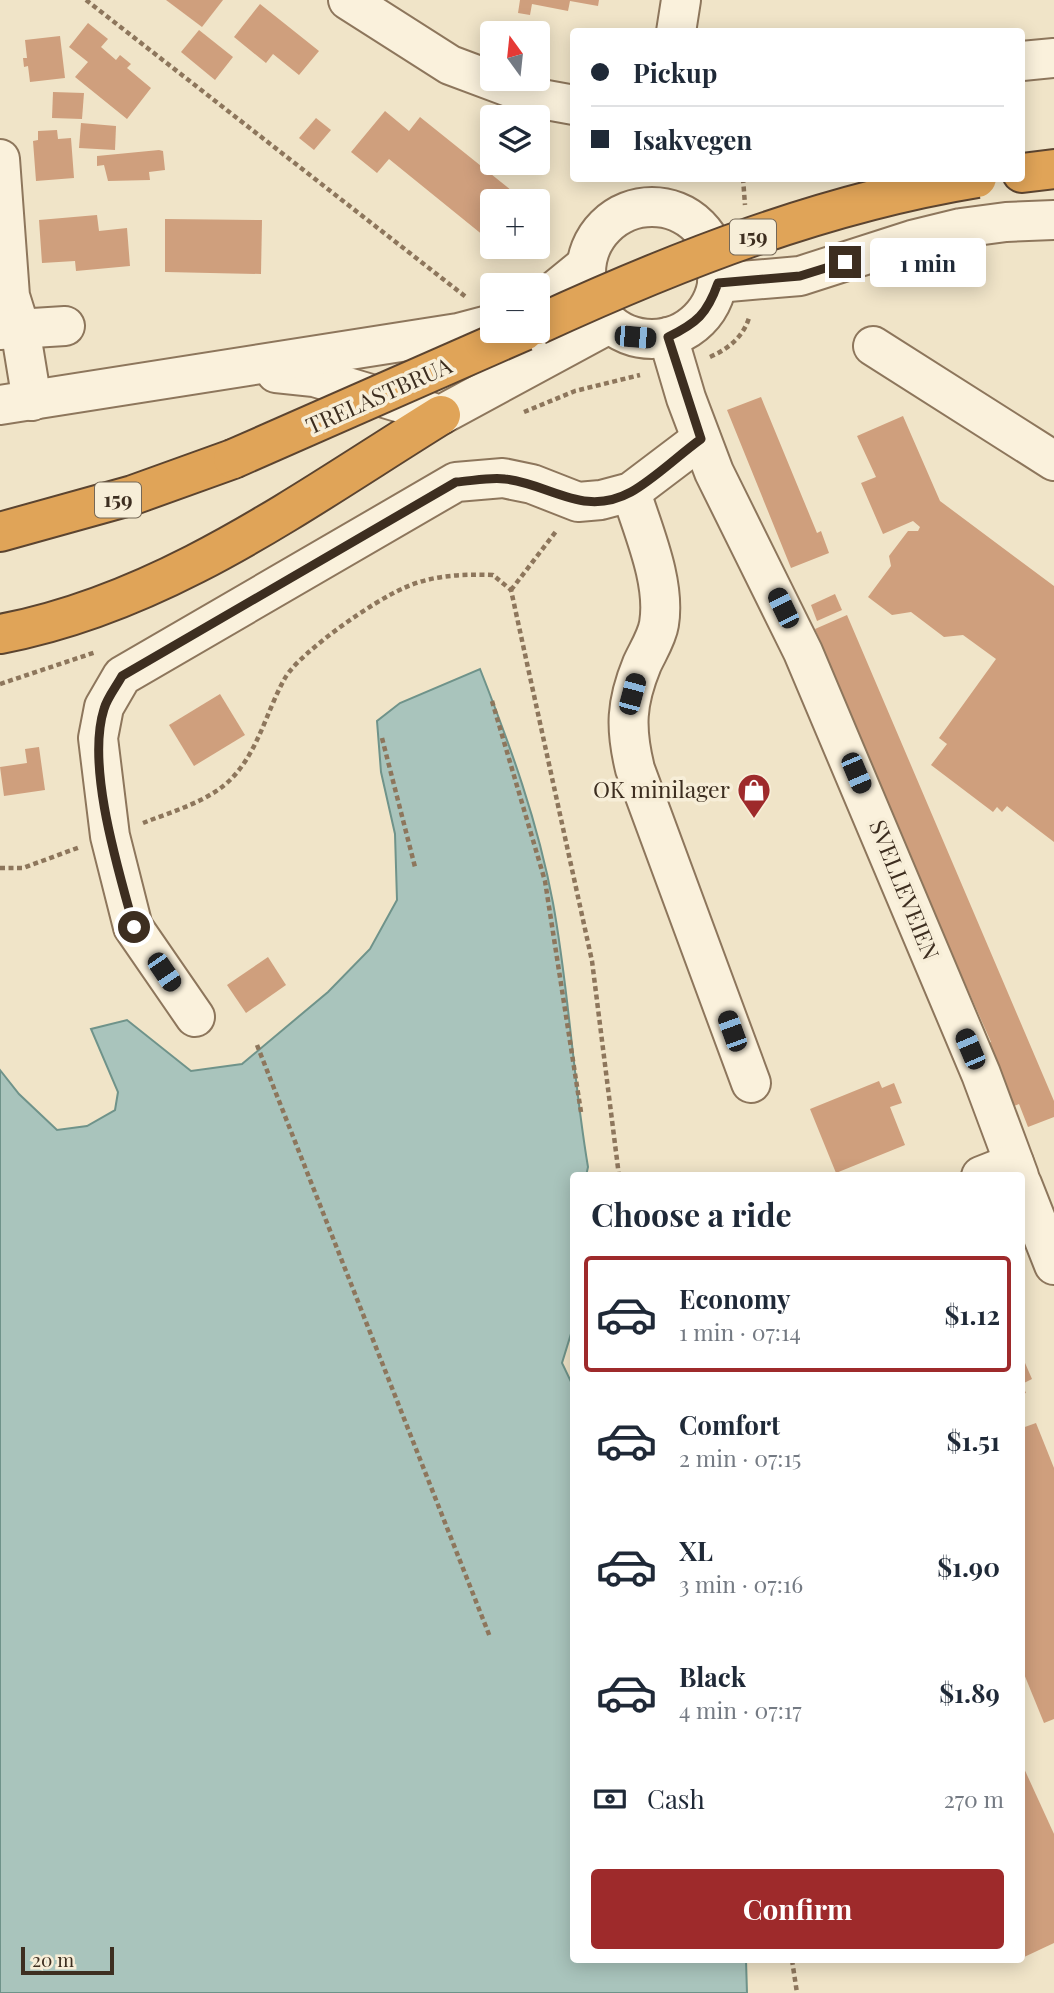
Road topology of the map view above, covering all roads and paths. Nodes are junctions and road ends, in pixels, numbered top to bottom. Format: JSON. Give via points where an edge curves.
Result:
{"nodes":[{"id":1,"x":86,"y":0,"type":"edge"},
{"id":2,"x":348,"y":0,"type":"edge"},
{"id":3,"x":681,"y":0,"type":"edge"},
{"id":4,"x":677,"y":28,"type":"edge"},
{"id":5,"x":1054,"y":58,"type":"edge"},
{"id":6,"x":1025,"y":61,"type":"edge"},
{"id":7,"x":570,"y":104,"type":"edge"},
{"id":8,"x":0,"y":159,"type":"edge"},
{"id":9,"x":1054,"y":169,"type":"edge"},
{"id":10,"x":1025,"y":173,"type":"edge"},
{"id":11,"x":954,"y":182,"type":"edge"},
{"id":12,"x":654,"y":193,"type":"edge"},
{"id":13,"x":1054,"y":220,"type":"edge"},
{"id":14,"x":586,"y":265,"type":"junction"},
{"id":15,"x":718,"y":283,"type":"junction"},
{"id":16,"x":550,"y":294,"type":"edge"},
{"id":17,"x":480,"y":312,"type":"edge"},
{"id":18,"x":480,"y":316,"type":"edge"},
{"id":19,"x":749,"y":318,"type":"dead end"},
{"id":20,"x":550,"y":319,"type":"edge"},
{"id":21,"x":609,"y":324,"type":"junction"},
{"id":22,"x":65,"y":326,"type":"dead end"},
{"id":23,"x":10,"y":329,"type":"edge"},
{"id":24,"x":668,"y":337,"type":"junction"},
{"id":25,"x":497,"y":343,"type":"edge"},
{"id":26,"x":873,"y":346,"type":"dead end"},
{"id":27,"x":710,"y":357,"type":"dead end"},
{"id":28,"x":243,"y":366,"type":"junction"},
{"id":29,"x":16,"y":403,"type":"edge"},
{"id":30,"x":442,"y":415,"type":"junction"},
{"id":31,"x":701,"y":439,"type":"junction"},
{"id":32,"x":1054,"y":461,"type":"edge"},
{"id":33,"x":631,"y":492,"type":"junction"},
{"id":34,"x":578,"y":502,"type":"junction"},
{"id":35,"x":0,"y":532,"type":"edge"},
{"id":36,"x":511,"y":590,"type":"junction"},
{"id":37,"x":0,"y":634,"type":"edge"},
{"id":38,"x":492,"y":701,"type":"dead end"},
{"id":39,"x":382,"y":738,"type":"dead end"},
{"id":40,"x":110,"y":836,"type":"junction"},
{"id":41,"x":415,"y":867,"type":"dead end"},
{"id":42,"x":0,"y":868,"type":"edge"},
{"id":43,"x":195,"y":1017,"type":"dead end"},
{"id":44,"x":257,"y":1045,"type":"dead end"},
{"id":45,"x":751,"y":1083,"type":"dead end"},
{"id":46,"x":581,"y":1112,"type":"dead end"},
{"id":47,"x":618,"y":1172,"type":"edge"},
{"id":48,"x":1008,"y":1172,"type":"edge"},
{"id":49,"x":1025,"y":1207,"type":"edge"},
{"id":50,"x":1054,"y":1265,"type":"edge"},
{"id":51,"x":490,"y":1637,"type":"dead end"},
{"id":52,"x":792,"y":1963,"type":"edge"},
{"id":53,"x":797,"y":1993,"type":"edge"}],
"edges":[{"from":1,"to":17,"type":"path"},
{"from":2,"to":7,"type":"street","via":[[450,65],[541,99]]},
{"from":3,"to":4,"type":"street"},
{"from":5,"to":6,"type":"street"},
{"from":8,"to":23,"type":"street"},
{"from":9,"to":10,"type":"highway"},
{"from":11,"to":20,"type":"highway","number":"159","bridge":true,"via":[[850,205],[776,228]]},
{"from":12,"to":14,"type":"street","via":[[610,222],[591,244]]},
{"from":12,"to":15,"type":"street","via":[[697,225],[711,244]]},
{"from":13,"to":15,"type":"street","via":[[961,228],[800,276]]},
{"from":14,"to":16,"type":"street"},
{"from":14,"to":21,"type":"street","via":[[589,294]]},
{"from":15,"to":24,"type":"street","via":[[710,305],[694,325]]},
{"from":18,"to":28,"type":"street","via":[[458,333]]},
{"from":19,"to":27,"type":"path","via":[[738,338]]},
{"from":21,"to":24,"type":"street","via":[[635,337]]},
{"from":21,"to":30,"type":"street"},
{"from":22,"to":23,"type":"street"},
{"from":23,"to":29,"type":"street"},
{"from":24,"to":31,"type":"street","name":"SVELLEVEIEN"},
{"from":25,"to":35,"type":"highway","name":"TRELASTBRUA","number":"159","bridge":true,"via":[[233,459],[133,495]]},
{"from":26,"to":32,"type":"street"},
{"from":28,"to":29,"type":"street"},
{"from":28,"to":30,"type":"street","via":[[314,377]]},
{"from":30,"to":37,"type":"highway","via":[[224,550],[158,584],[95,608]]},
{"from":31,"to":33,"type":"street"},
{"from":31,"to":48,"type":"street","name":"SVELLEVEIEN","via":[[851,761],[981,1074]]},
{"from":33,"to":34,"type":"street"},
{"from":33,"to":45,"type":"street","via":[[655,565],[659,624],[636,679],[628,709],[628,737],[635,769]]},
{"from":34,"to":36,"type":"path"},
{"from":34,"to":40,"type":"street","via":[[503,478],[456,482],[122,676],[104,707],[98,738]]},
{"from":36,"to":40,"type":"path","via":[[492,575],[454,574],[403,588],[321,639],[287,675],[256,744],[232,777],[205,797]]},
{"from":36,"to":47,"type":"path","via":[[592,961]]},
{"from":38,"to":46,"type":"path","via":[[545,881]]},
{"from":39,"to":41,"type":"path"},
{"from":40,"to":42,"type":"path","via":[[23,867]]},
{"from":40,"to":43,"type":"street","via":[[134,927]]},
{"from":44,"to":51,"type":"path"},
{"from":49,"to":50,"type":"street","name":"SVELLEVEIEN"},
{"from":52,"to":53,"type":"path"}]}
